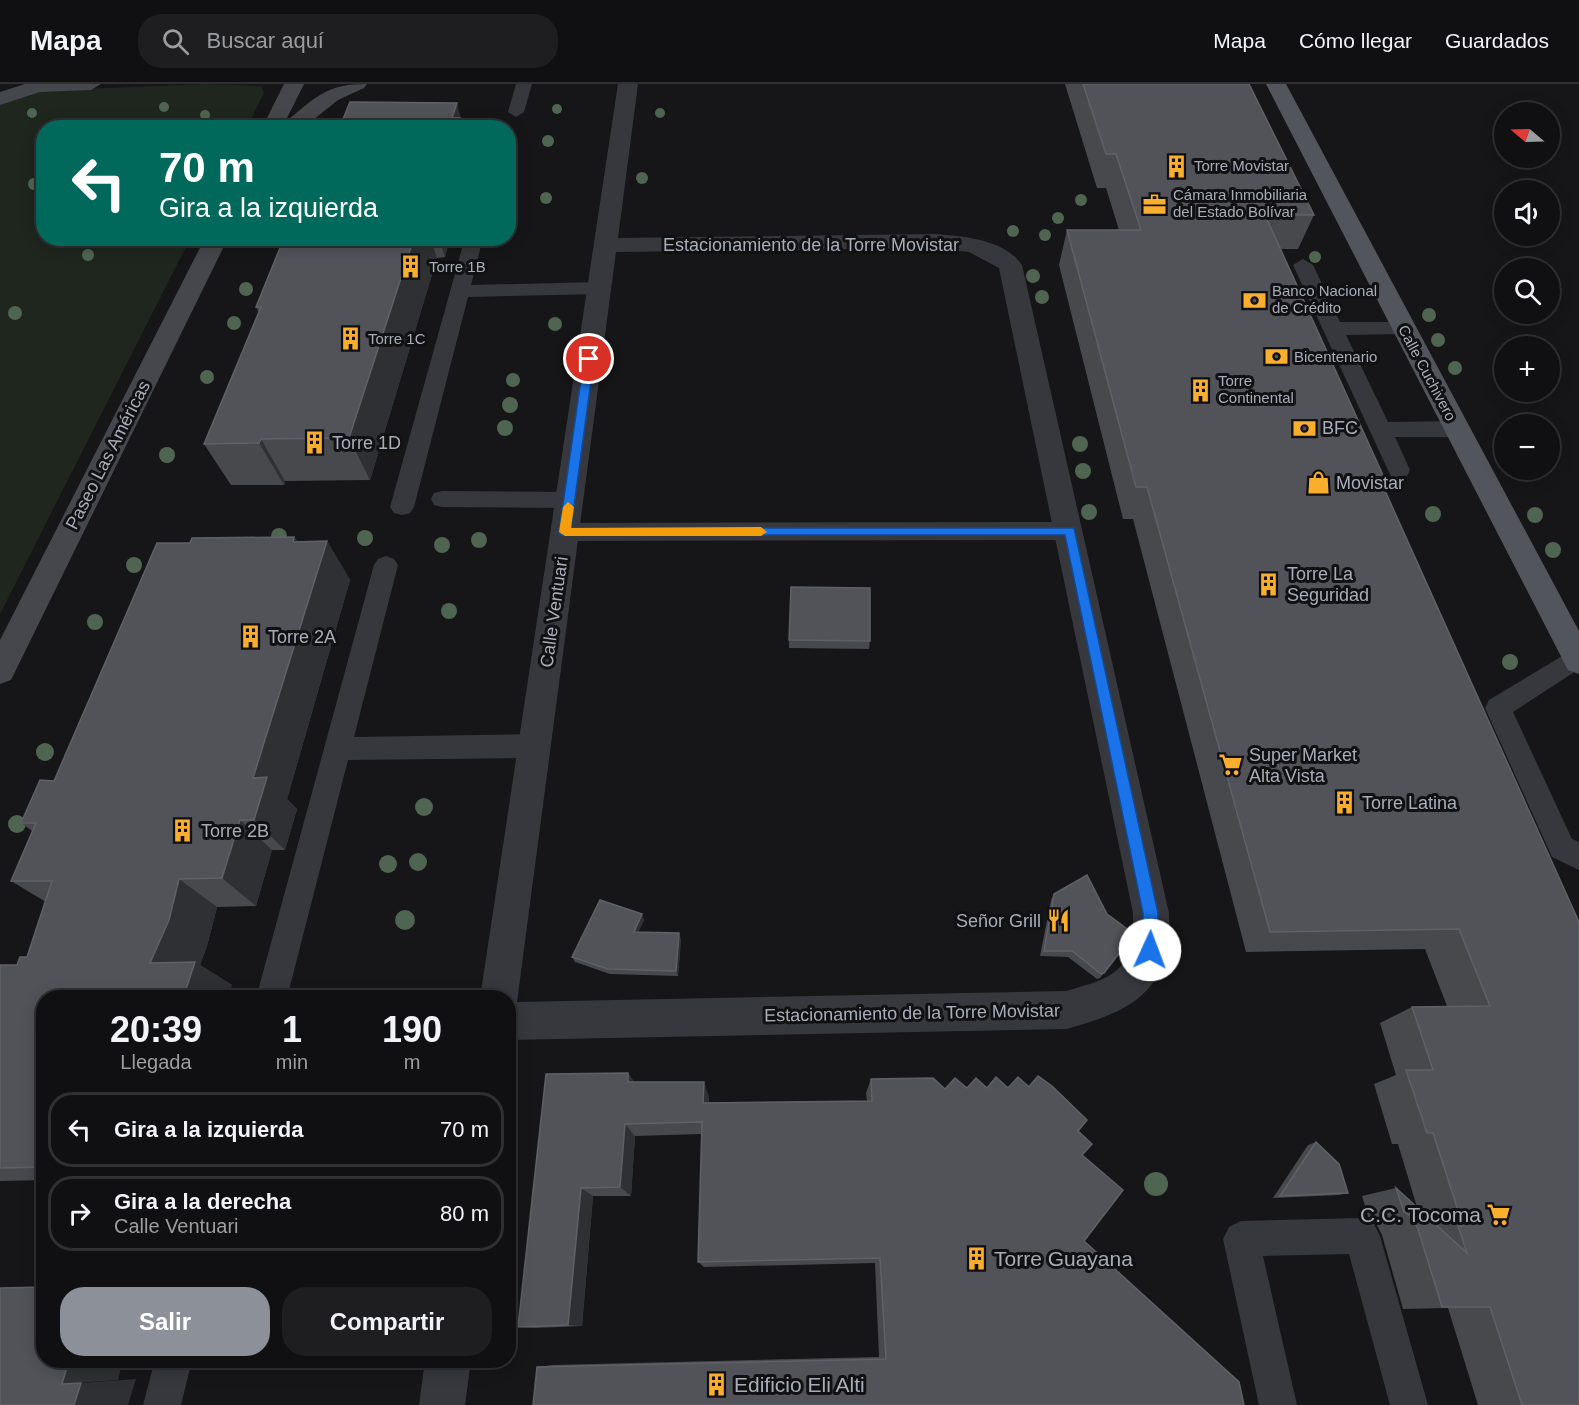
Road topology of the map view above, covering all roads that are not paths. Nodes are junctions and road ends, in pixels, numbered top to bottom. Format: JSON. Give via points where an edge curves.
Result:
{"nodes":[{"id":1,"x":91,"y":84,"type":"edge"},
{"id":2,"x":357,"y":84,"type":"edge"},
{"id":3,"x":524,"y":84,"type":"edge"},
{"id":4,"x":628,"y":84,"type":"edge"},
{"id":5,"x":1276,"y":84,"type":"edge"},
{"id":6,"x":287,"y":87,"type":"edge"},
{"id":7,"x":0,"y":99,"type":"edge"},
{"id":8,"x":516,"y":112,"type":"dead end"},
{"id":9,"x":275,"y":120,"type":"edge"},
{"id":10,"x":300,"y":120,"type":"edge"},
{"id":11,"x":606,"y":245,"type":"junction"},
{"id":12,"x":213,"y":246,"type":"edge"},
{"id":13,"x":472,"y":246,"type":"edge"},
{"id":14,"x":1303,"y":265,"type":"dead end"},
{"id":15,"x":599,"y":288,"type":"junction"},
{"id":16,"x":460,"y":291,"type":"junction"},
{"id":17,"x":1404,"y":328,"type":"junction"},
{"id":18,"x":1333,"y":329,"type":"junction"},
{"id":19,"x":1457,"y":429,"type":"junction"},
{"id":20,"x":1381,"y":430,"type":"junction"},
{"id":21,"x":1399,"y":470,"type":"dead end"},
{"id":22,"x":442,"y":499,"type":"dead end"},
{"id":23,"x":569,"y":500,"type":"junction"},
{"id":24,"x":402,"y":507,"type":"dead end"},
{"id":25,"x":1070,"y":531,"type":"junction"},
{"id":26,"x":565,"y":532,"type":"junction"},
{"id":27,"x":386,"y":565,"type":"dead end"},
{"id":28,"x":1578,"y":659,"type":"edge"},
{"id":29,"x":0,"y":671,"type":"edge"},
{"id":30,"x":535,"y":746,"type":"junction"},
{"id":31,"x":337,"y":749,"type":"junction"},
{"id":32,"x":1579,"y":857,"type":"edge"},
{"id":33,"x":273,"y":990,"type":"edge"},
{"id":34,"x":500,"y":990,"type":"edge"},
{"id":35,"x":516,"y":1021,"type":"edge"},
{"id":36,"x":172,"y":1368,"type":"edge"},
{"id":37,"x":447,"y":1368,"type":"edge"},
{"id":38,"x":162,"y":1405,"type":"edge"},
{"id":39,"x":442,"y":1405,"type":"edge"},
{"id":40,"x":1278,"y":1405,"type":"edge"},
{"id":41,"x":1409,"y":1405,"type":"edge"}],
"edges":[{"from":1,"to":7,"type":"main road","via":[[38,86]]},
{"from":2,"to":10,"type":"main road","via":[[331,96]]},
{"from":3,"to":8,"type":"lane"},
{"from":4,"to":11,"type":"street","name":"Calle Ventuari"},
{"from":5,"to":17,"type":"main road","name":"Calle Cuchivero"},
{"from":6,"to":9,"type":"main road"},
{"from":11,"to":15,"type":"street","name":"Calle Ventuari"},
{"from":11,"to":25,"type":"street","name":"Estacionamiento de la Torre Movistar","via":[[934,241],[995,252],[1014,273]]},
{"from":12,"to":29,"type":"main road","name":"Paseo Las Américas"},
{"from":13,"to":16,"type":"lane"},
{"from":14,"to":18,"type":"lane"},
{"from":15,"to":16,"type":"lane"},
{"from":15,"to":23,"type":"street","name":"Calle Ventuari"},
{"from":16,"to":24,"type":"lane"},
{"from":17,"to":18,"type":"lane"},
{"from":17,"to":19,"type":"main road","name":"Calle Cuchivero"},
{"from":18,"to":20,"type":"lane"},
{"from":19,"to":20,"type":"lane"},
{"from":19,"to":28,"type":"main road","name":"Calle Cuchivero"},
{"from":20,"to":21,"type":"lane"},
{"from":22,"to":23,"type":"lane"},
{"from":23,"to":26,"type":"street","name":"Calle Ventuari"},
{"from":25,"to":26,"type":"lane"},
{"from":25,"to":35,"type":"street","name":"Estacionamiento de la Torre Movistar","via":[[1151,913],[1150,950],[1136,980],[1124,991],[1066,1010],[1036,1012]]},
{"from":26,"to":30,"type":"street","name":"Calle Ventuari"},
{"from":27,"to":31,"type":"lane"},
{"from":28,"to":32,"type":"lane","via":[[1498,708],[1562,848]]},
{"from":30,"to":31,"type":"lane"},
{"from":30,"to":34,"type":"street","name":"Calle Ventuari"},
{"from":31,"to":33,"type":"lane"},
{"from":36,"to":38,"type":"lane"},
{"from":37,"to":39,"type":"street"},
{"from":40,"to":41,"type":"lane","via":[[1241,1239],[1362,1236]]}]}
